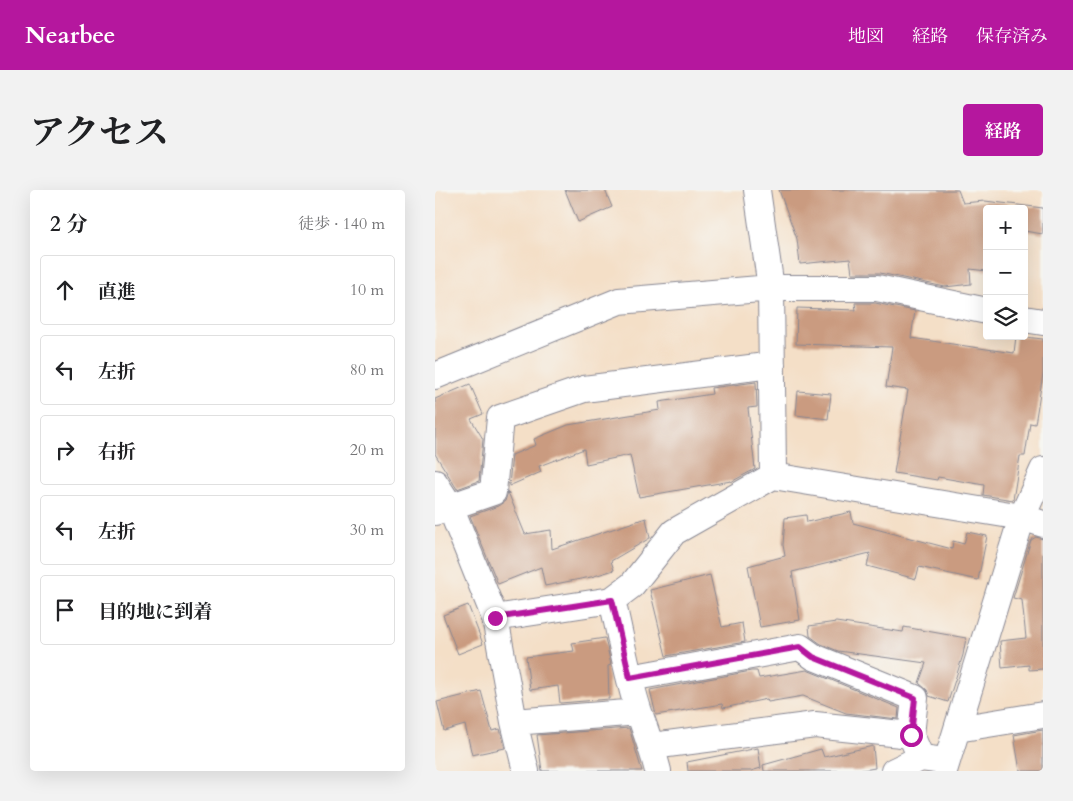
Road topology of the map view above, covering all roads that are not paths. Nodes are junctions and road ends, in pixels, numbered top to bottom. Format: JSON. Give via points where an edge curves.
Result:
{"nodes":[{"id":1,"x":757,"y":190,"type":"edge"},
{"id":2,"x":771,"y":288,"type":"junction"},
{"id":3,"x":983,"y":310,"type":"edge"},
{"id":4,"x":1028,"y":320,"type":"edge"},
{"id":5,"x":1043,"y":322,"type":"edge"},
{"id":6,"x":772,"y":365,"type":"junction"},
{"id":7,"x":435,"y":376,"type":"edge"},
{"id":8,"x":1043,"y":470,"type":"edge"},
{"id":9,"x":773,"y":476,"type":"junction"},
{"id":10,"x":435,"y":483,"type":"edge"},
{"id":11,"x":442,"y":509,"type":"edge"},
{"id":12,"x":1033,"y":521,"type":"edge"},
{"id":13,"x":612,"y":600,"type":"junction"},
{"id":14,"x":495,"y":618,"type":"junction"},
{"id":15,"x":630,"y":678,"type":"junction"},
{"id":16,"x":639,"y":712,"type":"junction"},
{"id":17,"x":1043,"y":716,"type":"edge"},
{"id":18,"x":515,"y":722,"type":"junction"},
{"id":19,"x":957,"y":729,"type":"junction"},
{"id":20,"x":652,"y":746,"type":"junction"},
{"id":21,"x":916,"y":746,"type":"junction"},
{"id":22,"x":945,"y":766,"type":"edge"},
{"id":23,"x":526,"y":771,"type":"edge"},
{"id":24,"x":658,"y":771,"type":"edge"},
{"id":25,"x":894,"y":771,"type":"edge"}],
"edges":[{"from":1,"to":2,"type":"street"},
{"from":2,"to":3,"type":"street","via":[[877,288]]},
{"from":2,"to":6,"type":"street"},
{"from":2,"to":7,"type":"street","via":[[619,301]]},
{"from":4,"to":5,"type":"street"},
{"from":6,"to":9,"type":"street"},
{"from":6,"to":11,"type":"street","via":[[584,389],[500,418],[493,492]]},
{"from":8,"to":12,"type":"street"},
{"from":9,"to":12,"type":"street"},
{"from":9,"to":13,"type":"street","via":[[674,532],[632,585]]},
{"from":10,"to":11,"type":"street"},
{"from":11,"to":14,"type":"street"},
{"from":12,"to":19,"type":"street"},
{"from":13,"to":14,"type":"street"},
{"from":13,"to":15,"type":"street"},
{"from":14,"to":18,"type":"street"},
{"from":15,"to":16,"type":"street"},
{"from":15,"to":21,"type":"street","via":[[800,647],[813,657],[915,698]]},
{"from":16,"to":18,"type":"street"},
{"from":16,"to":20,"type":"street"},
{"from":17,"to":19,"type":"street"},
{"from":18,"to":23,"type":"street"},
{"from":19,"to":22,"type":"street"},
{"from":20,"to":21,"type":"street","via":[[815,725]]},
{"from":20,"to":24,"type":"street"},
{"from":21,"to":22,"type":"street"},
{"from":21,"to":25,"type":"street"}]}
